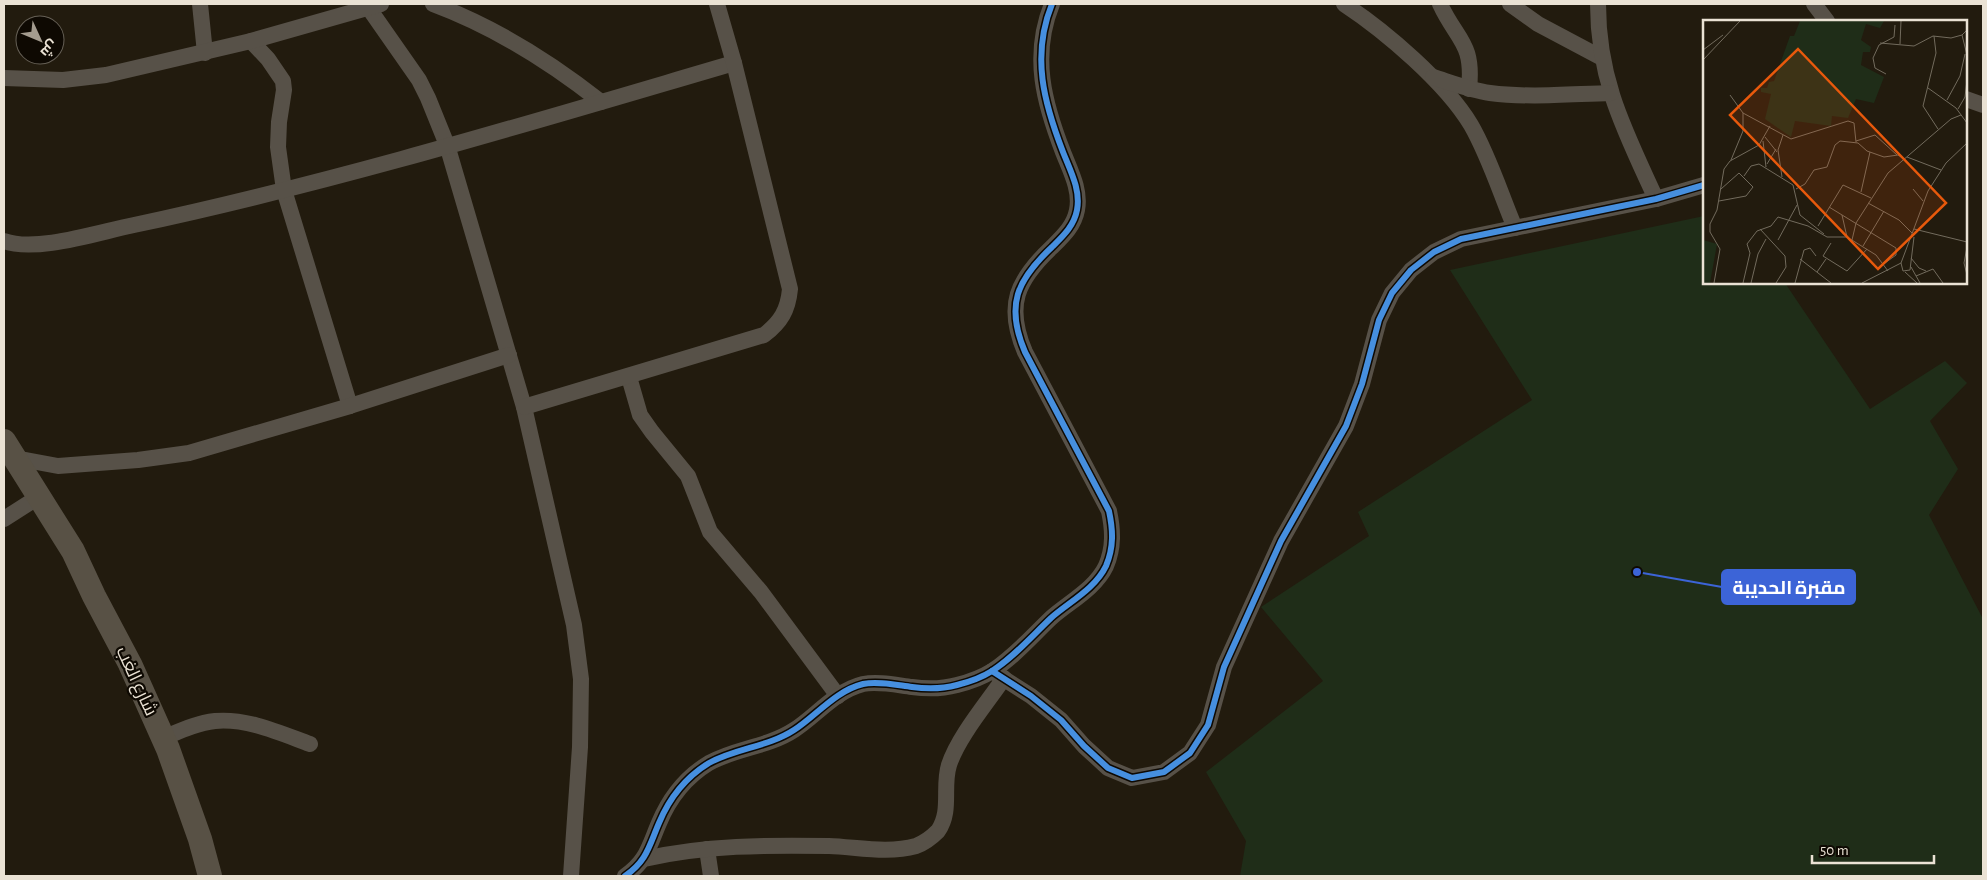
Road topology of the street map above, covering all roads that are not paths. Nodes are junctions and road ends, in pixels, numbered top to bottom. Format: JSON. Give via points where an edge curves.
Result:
{"nodes":[{"id":1,"x":200,"y":4,"type":"edge"},
{"id":2,"x":433,"y":4,"type":"edge"},
{"id":3,"x":717,"y":4,"type":"edge"},
{"id":4,"x":1052,"y":4,"type":"edge"},
{"id":5,"x":1344,"y":4,"type":"edge"},
{"id":6,"x":1440,"y":4,"type":"edge"},
{"id":7,"x":1510,"y":4,"type":"edge"},
{"id":8,"x":1598,"y":4,"type":"edge"},
{"id":9,"x":1814,"y":4,"type":"edge"},
{"id":10,"x":375,"y":5,"type":"edge"},
{"id":11,"x":1826,"y":20,"type":"edge"},
{"id":12,"x":251,"y":41,"type":"junction"},
{"id":13,"x":205,"y":53,"type":"junction"},
{"id":14,"x":1602,"y":58,"type":"junction"},
{"id":15,"x":734,"y":63,"type":"junction"},
{"id":16,"x":1429,"y":76,"type":"junction"},
{"id":17,"x":4,"y":78,"type":"edge"},
{"id":18,"x":1469,"y":89,"type":"junction"},
{"id":19,"x":1611,"y":93,"type":"junction"},
{"id":20,"x":1967,"y":99,"type":"edge"},
{"id":21,"x":600,"y":102,"type":"junction"},
{"id":22,"x":1983,"y":105,"type":"edge"},
{"id":23,"x":447,"y":145,"type":"junction"},
{"id":24,"x":1703,"y":185,"type":"edge"},
{"id":25,"x":284,"y":190,"type":"junction"},
{"id":26,"x":1656,"y":199,"type":"junction"},
{"id":27,"x":1514,"y":228,"type":"junction"},
{"id":28,"x":4,"y":241,"type":"edge"},
{"id":29,"x":509,"y":355,"type":"junction"},
{"id":30,"x":628,"y":377,"type":"junction"},
{"id":31,"x":350,"y":406,"type":"junction"},
{"id":32,"x":524,"y":407,"type":"junction"},
{"id":33,"x":8,"y":457,"type":"edge"},
{"id":34,"x":40,"y":496,"type":"junction"},
{"id":35,"x":4,"y":519,"type":"edge"},
{"id":36,"x":998,"y":675,"type":"junction"},
{"id":37,"x":838,"y":696,"type":"junction"},
{"id":38,"x":163,"y":738,"type":"junction"},
{"id":39,"x":310,"y":744,"type":"dead end"},
{"id":40,"x":707,"y":849,"type":"junction"},
{"id":41,"x":644,"y":858,"type":"junction"},
{"id":42,"x":210,"y":876,"type":"edge"},
{"id":43,"x":571,"y":876,"type":"edge"},
{"id":44,"x":625,"y":876,"type":"edge"},
{"id":45,"x":711,"y":876,"type":"edge"}],
"edges":[{"from":1,"to":13,"type":"street"},
{"from":2,"to":21,"type":"street","via":[[492,29],[530,51]]},
{"from":3,"to":15,"type":"street"},
{"from":4,"to":36,"type":"street","via":[[1044,36],[1042,86],[1077,188],[1077,211],[1068,232],[1030,269],[1021,284],[1015,318],[1025,352],[1109,511],[1112,549],[1094,584]]},
{"from":5,"to":16,"type":"street","via":[[1367,19]]},
{"from":6,"to":18,"type":"street","via":[[1470,58]]},
{"from":7,"to":14,"type":"street","via":[[1538,24]]},
{"from":8,"to":14,"type":"street"},
{"from":9,"to":11,"type":"street"},
{"from":10,"to":12,"type":"street"},
{"from":10,"to":23,"type":"street","via":[[428,98]]},
{"from":12,"to":13,"type":"street"},
{"from":12,"to":25,"type":"street","via":[[283,81],[278,147]]},
{"from":13,"to":17,"type":"street","via":[[106,76],[63,80]]},
{"from":14,"to":19,"type":"street"},
{"from":15,"to":21,"type":"street"},
{"from":15,"to":30,"type":"street","via":[[790,289],[789,303],[776,327],[764,335]]},
{"from":16,"to":18,"type":"street"},
{"from":16,"to":27,"type":"street","via":[[1472,126]]},
{"from":18,"to":19,"type":"street","via":[[1520,95]]},
{"from":19,"to":26,"type":"street","via":[[1619,119]]},
{"from":20,"to":22,"type":"street"},
{"from":21,"to":23,"type":"street"},
{"from":23,"to":25,"type":"street"},
{"from":23,"to":29,"type":"street"},
{"from":24,"to":26,"type":"street"},
{"from":25,"to":28,"type":"street","via":[[63,240],[25,246]]},
{"from":25,"to":31,"type":"street"},
{"from":26,"to":27,"type":"street"},
{"from":27,"to":36,"type":"street","via":[[1461,239],[1434,252],[1411,270],[1392,293],[1379,320],[1362,384],[1346,426],[1281,541],[1224,667],[1208,725],[1190,753],[1164,772],[1132,778],[1108,768],[1061,720]]},
{"from":29,"to":31,"type":"street"},
{"from":29,"to":32,"type":"street"},
{"from":30,"to":32,"type":"street"},
{"from":30,"to":37,"type":"street","via":[[640,415],[688,476],[710,532],[761,592]]},
{"from":31,"to":33,"type":"street","via":[[189,453],[58,466]]},
{"from":32,"to":43,"type":"street","via":[[574,625],[581,679]]},
{"from":33,"to":34,"type":"main road","name":"شارع الغب"},
{"from":34,"to":35,"type":"street"},
{"from":34,"to":38,"type":"main road","name":"شارع الغب","via":[[73,551]]},
{"from":36,"to":37,"type":"street","via":[[938,688],[863,684]]},
{"from":36,"to":40,"type":"street","via":[[949,765],[944,820],[928,840],[911,847],[873,849],[831,846]]},
{"from":37,"to":41,"type":"street","via":[[792,732],[710,763],[693,775],[668,804]]},
{"from":38,"to":39,"type":"street","via":[[201,724],[229,720]]},
{"from":38,"to":42,"type":"main road","name":"شارع الغب"},
{"from":40,"to":41,"type":"street"},
{"from":40,"to":45,"type":"street"},
{"from":41,"to":44,"type":"street"}]}
